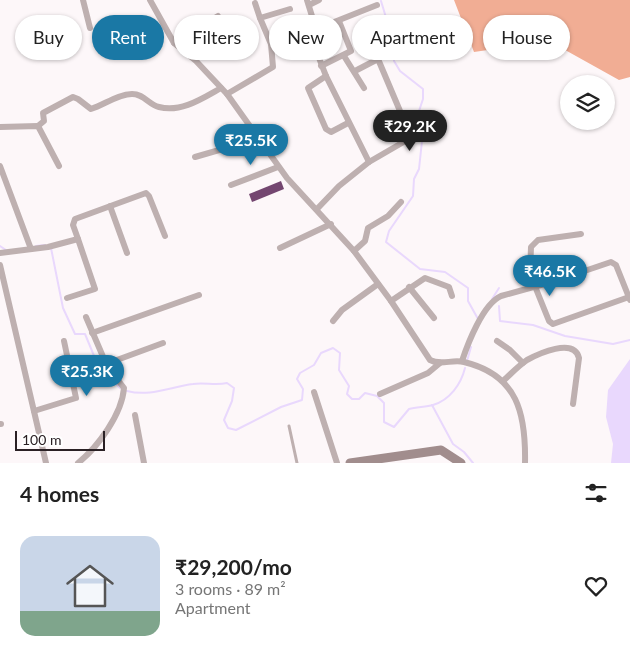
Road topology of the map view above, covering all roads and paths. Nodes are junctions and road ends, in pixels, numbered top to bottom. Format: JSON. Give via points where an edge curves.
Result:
{"nodes":[{"id":1,"x":83,"y":0,"type":"edge"},
{"id":2,"x":150,"y":0,"type":"edge"},
{"id":3,"x":319,"y":0,"type":"edge"},
{"id":4,"x":308,"y":2,"type":"edge"},
{"id":5,"x":255,"y":3,"type":"dead end"},
{"id":6,"x":376,"y":5,"type":"dead end"},
{"id":7,"x":290,"y":9,"type":"dead end"},
{"id":8,"x":312,"y":15,"type":"edge"},
{"id":9,"x":260,"y":18,"type":"junction"},
{"id":10,"x":342,"y":20,"type":"edge"},
{"id":11,"x":90,"y":28,"type":"dead end"},
{"id":12,"x":342,"y":28,"type":"edge"},
{"id":13,"x":269,"y":39,"type":"edge"},
{"id":14,"x":174,"y":43,"type":"edge"},
{"id":15,"x":344,"y":56,"type":"junction"},
{"id":16,"x":195,"y":60,"type":"edge"},
{"id":17,"x":272,"y":60,"type":"edge"},
{"id":18,"x":319,"y":60,"type":"edge"},
{"id":19,"x":321,"y":66,"type":"junction"},
{"id":20,"x":355,"y":71,"type":"junction"},
{"id":21,"x":326,"y":76,"type":"junction"},
{"id":22,"x":221,"y":88,"type":"junction"},
{"id":23,"x":364,"y":88,"type":"dead end"},
{"id":24,"x":227,"y":94,"type":"junction"},
{"id":25,"x":348,"y":123,"type":"junction"},
{"id":26,"x":0,"y":126,"type":"edge"},
{"id":27,"x":38,"y":126,"type":"junction"},
{"id":28,"x":257,"y":139,"type":"junction"},
{"id":29,"x":195,"y":158,"type":"dead end"},
{"id":30,"x":369,"y":162,"type":"junction"},
{"id":31,"x":0,"y":166,"type":"edge"},
{"id":32,"x":59,"y":166,"type":"dead end"},
{"id":33,"x":278,"y":167,"type":"junction"},
{"id":34,"x":231,"y":185,"type":"dead end"},
{"id":35,"x":401,"y":202,"type":"dead end"},
{"id":36,"x":110,"y":206,"type":"junction"},
{"id":37,"x":317,"y":209,"type":"junction"},
{"id":38,"x":331,"y":224,"type":"junction"},
{"id":39,"x":581,"y":234,"type":"dead end"},
{"id":40,"x":165,"y":236,"type":"dead end"},
{"id":41,"x":78,"y":239,"type":"junction"},
{"id":42,"x":280,"y":248,"type":"dead end"},
{"id":43,"x":31,"y":249,"type":"junction"},
{"id":44,"x":354,"y":250,"type":"junction"},
{"id":45,"x":0,"y":253,"type":"edge"},
{"id":46,"x":127,"y":253,"type":"dead end"},
{"id":47,"x":0,"y":265,"type":"edge"},
{"id":48,"x":627,"y":283,"type":"edge"},
{"id":49,"x":378,"y":284,"type":"junction"},
{"id":50,"x":534,"y":286,"type":"junction"},
{"id":51,"x":409,"y":288,"type":"junction"},
{"id":52,"x":198,"y":295,"type":"dead end"},
{"id":53,"x":452,"y":296,"type":"dead end"},
{"id":54,"x":67,"y":298,"type":"dead end"},
{"id":55,"x":629,"y":298,"type":"edge"},
{"id":56,"x":391,"y":300,"type":"junction"},
{"id":57,"x":86,"y":317,"type":"dead end"},
{"id":58,"x":434,"y":318,"type":"dead end"},
{"id":59,"x":333,"y":320,"type":"dead end"},
{"id":60,"x":92,"y":333,"type":"junction"},
{"id":61,"x":497,"y":341,"type":"dead end"},
{"id":62,"x":64,"y":342,"type":"dead end"},
{"id":63,"x":163,"y":343,"type":"dead end"},
{"id":64,"x":462,"y":361,"type":"junction"},
{"id":65,"x":440,"y":362,"type":"junction"},
{"id":66,"x":523,"y":363,"type":"junction"},
{"id":67,"x":106,"y":364,"type":"junction"},
{"id":68,"x":503,"y":381,"type":"junction"},
{"id":69,"x":314,"y":392,"type":"dead end"},
{"id":70,"x":380,"y":394,"type":"dead end"},
{"id":71,"x":573,"y":404,"type":"dead end"},
{"id":72,"x":34,"y":411,"type":"junction"},
{"id":73,"x":135,"y":415,"type":"dead end"},
{"id":74,"x":289,"y":426,"type":"dead end"},
{"id":75,"x":46,"y":463,"type":"edge"},
{"id":76,"x":78,"y":463,"type":"edge"},
{"id":77,"x":144,"y":463,"type":"edge"},
{"id":78,"x":297,"y":463,"type":"edge"},
{"id":79,"x":337,"y":463,"type":"edge"},
{"id":80,"x":350,"y":463,"type":"edge"},
{"id":81,"x":461,"y":463,"type":"edge"},
{"id":82,"x":525,"y":463,"type":"edge"}],
"edges":[{"from":1,"to":11,"type":"street"},
{"from":2,"to":14,"type":"street"},
{"from":3,"to":4,"type":"street"},
{"from":4,"to":8,"type":"street"},
{"from":5,"to":9,"type":"street"},
{"from":6,"to":10,"type":"street"},
{"from":7,"to":9,"type":"street"},
{"from":9,"to":13,"type":"street"},
{"from":12,"to":15,"type":"street","via":[[352,50]]},
{"from":15,"to":19,"type":"street"},
{"from":15,"to":20,"type":"street"},
{"from":16,"to":22,"type":"street"},
{"from":17,"to":24,"type":"street","via":[[273,67]]},
{"from":18,"to":19,"type":"street"},
{"from":19,"to":21,"type":"street"},
{"from":20,"to":23,"type":"street"},
{"from":20,"to":30,"type":"street","via":[[378,59],[400,111],[407,138]]},
{"from":21,"to":25,"type":"street"},
{"from":21,"to":25,"type":"street","via":[[308,88],[326,129],[331,132]]},
{"from":22,"to":24,"type":"street"},
{"from":22,"to":27,"type":"street","via":[[190,104],[163,108],[140,95],[127,95],[92,109],[73,97],[43,113],[44,121]]},
{"from":24,"to":28,"type":"street"},
{"from":25,"to":30,"type":"street"},
{"from":26,"to":27,"type":"street"},
{"from":27,"to":32,"type":"street"},
{"from":28,"to":29,"type":"street"},
{"from":28,"to":33,"type":"street"},
{"from":30,"to":37,"type":"street"},
{"from":31,"to":43,"type":"street"},
{"from":33,"to":34,"type":"street"},
{"from":33,"to":37,"type":"street"},
{"from":35,"to":44,"type":"street","via":[[388,216],[368,228],[365,241]]},
{"from":36,"to":40,"type":"street","via":[[147,194]]},
{"from":36,"to":41,"type":"street","via":[[74,220]]},
{"from":36,"to":46,"type":"street"},
{"from":37,"to":38,"type":"street"},
{"from":38,"to":42,"type":"street"},
{"from":38,"to":44,"type":"street"},
{"from":39,"to":50,"type":"street","via":[[535,242],[529,263]]},
{"from":41,"to":43,"type":"street"},
{"from":41,"to":54,"type":"street","via":[[95,288]]},
{"from":43,"to":45,"type":"street"},
{"from":44,"to":49,"type":"street"},
{"from":47,"to":72,"type":"street"},
{"from":48,"to":50,"type":"street","via":[[611,262]]},
{"from":48,"to":55,"type":"street"},
{"from":49,"to":56,"type":"street"},
{"from":49,"to":59,"type":"street"},
{"from":50,"to":55,"type":"street","via":[[547,319],[553,324]]},
{"from":50,"to":64,"type":"street","via":[[495,299],[477,326]]},
{"from":51,"to":53,"type":"street","via":[[426,278],[449,287]]},
{"from":51,"to":56,"type":"street"},
{"from":51,"to":58,"type":"street"},
{"from":52,"to":60,"type":"street"},
{"from":56,"to":65,"type":"street","via":[[430,360]]},
{"from":57,"to":60,"type":"street"},
{"from":60,"to":67,"type":"street"},
{"from":61,"to":66,"type":"street"},
{"from":62,"to":72,"type":"street","via":[[76,398]]},
{"from":63,"to":67,"type":"street"},
{"from":64,"to":65,"type":"street"},
{"from":64,"to":68,"type":"street"},
{"from":65,"to":70,"type":"street","via":[[428,373]]},
{"from":66,"to":68,"type":"street"},
{"from":66,"to":71,"type":"street","via":[[560,348],[575,351],[578,358]]},
{"from":67,"to":76,"type":"street","via":[[123,391],[117,415]]},
{"from":68,"to":82,"type":"street","via":[[518,401]]},
{"from":69,"to":79,"type":"street"},
{"from":72,"to":75,"type":"street"},
{"from":73,"to":77,"type":"street"},
{"from":74,"to":78,"type":"lane"},
{"from":80,"to":81,"type":"main road","via":[[441,450]]}]}
